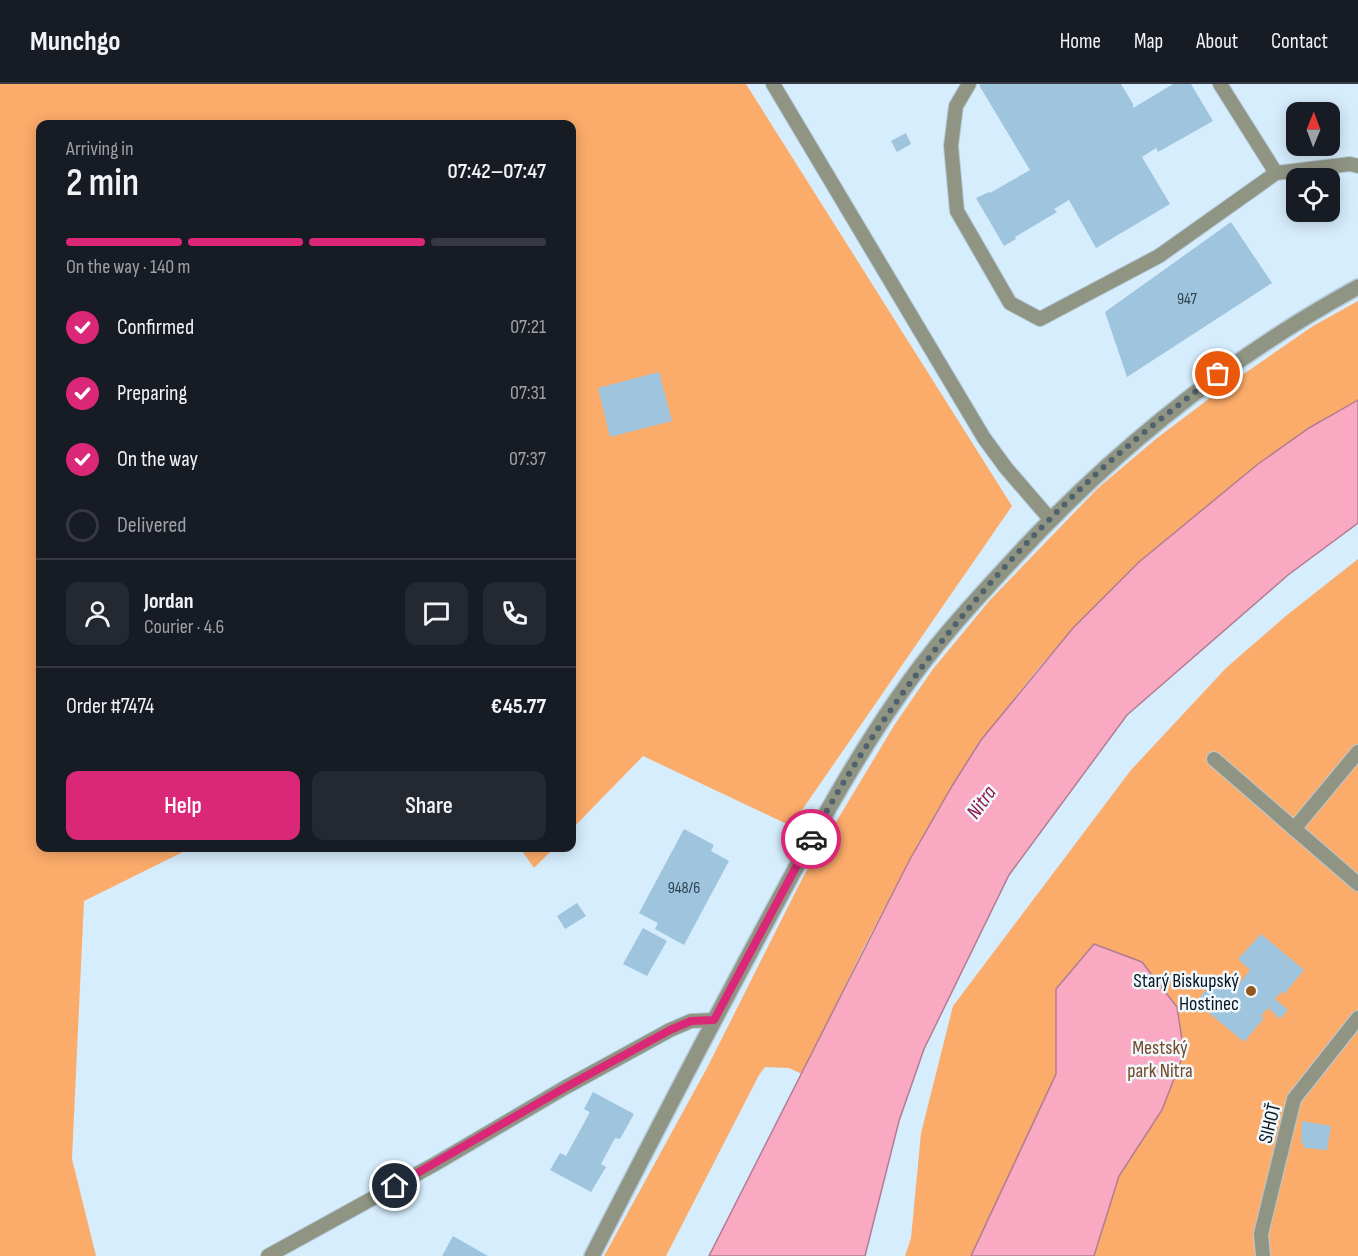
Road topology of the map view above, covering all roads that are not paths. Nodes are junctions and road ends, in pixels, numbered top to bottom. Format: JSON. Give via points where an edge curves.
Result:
{"nodes":[{"id":1,"x":773,"y":84,"type":"edge"},
{"id":2,"x":969,"y":84,"type":"edge"},
{"id":3,"x":1220,"y":84,"type":"edge"},
{"id":4,"x":1358,"y":166,"type":"edge"},
{"id":5,"x":1276,"y":173,"type":"junction"},
{"id":6,"x":1358,"y":287,"type":"edge"},
{"id":7,"x":1050,"y":519,"type":"junction"},
{"id":8,"x":1358,"y":752,"type":"edge"},
{"id":9,"x":1214,"y":759,"type":"dead end"},
{"id":10,"x":1294,"y":829,"type":"junction"},
{"id":11,"x":1358,"y":884,"type":"edge"},
{"id":12,"x":1358,"y":1018,"type":"edge"},
{"id":13,"x":714,"y":1020,"type":"junction"},
{"id":14,"x":268,"y":1256,"type":"edge"},
{"id":15,"x":592,"y":1256,"type":"edge"},
{"id":16,"x":1263,"y":1256,"type":"edge"}],
"edges":[{"from":1,"to":7,"type":"lane","via":[[984,438]]},
{"from":2,"to":5,"type":"lane","via":[[956,106],[951,146],[957,211],[1010,303],[1040,319],[1159,256]]},
{"from":3,"to":5,"type":"lane"},
{"from":4,"to":5,"type":"lane"},
{"from":6,"to":7,"type":"street","via":[[1218,374],[1142,434]]},
{"from":7,"to":13,"type":"street","via":[[954,624],[887,714],[829,807]]},
{"from":8,"to":10,"type":"lane"},
{"from":9,"to":10,"type":"lane"},
{"from":10,"to":11,"type":"lane"},
{"from":12,"to":16,"type":"lane","name":"SIHOŤ","via":[[1294,1099],[1261,1234]]},
{"from":13,"to":14,"type":"lane","via":[[691,1021],[670,1030]]},
{"from":13,"to":15,"type":"street"}]}
